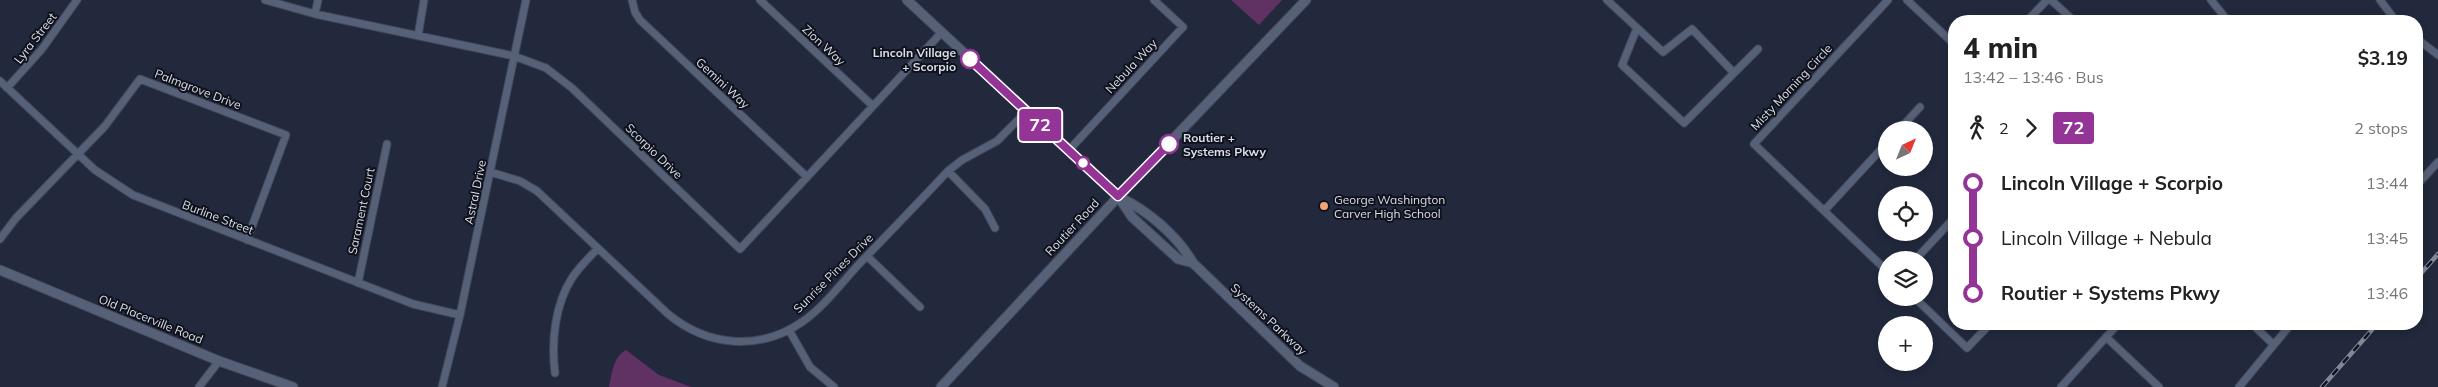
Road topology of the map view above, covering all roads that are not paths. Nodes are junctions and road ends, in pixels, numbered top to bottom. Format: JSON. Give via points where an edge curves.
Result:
{"nodes":[{"id":1,"x":77,"y":0,"type":"edge"},
{"id":2,"x":265,"y":0,"type":"edge"},
{"id":3,"x":318,"y":0,"type":"edge"},
{"id":4,"x":424,"y":0,"type":"edge"},
{"id":5,"x":526,"y":0,"type":"edge"},
{"id":6,"x":632,"y":0,"type":"edge"},
{"id":7,"x":760,"y":0,"type":"edge"},
{"id":8,"x":907,"y":0,"type":"edge"},
{"id":9,"x":1154,"y":0,"type":"edge"},
{"id":10,"x":1306,"y":0,"type":"edge"},
{"id":11,"x":1607,"y":0,"type":"edge"},
{"id":12,"x":1888,"y":0,"type":"edge"},
{"id":13,"x":1907,"y":0,"type":"edge"},
{"id":14,"x":2047,"y":0,"type":"edge"},
{"id":15,"x":2051,"y":0,"type":"edge"},
{"id":16,"x":2211,"y":0,"type":"edge"},
{"id":17,"x":2380,"y":0,"type":"edge"},
{"id":18,"x":316,"y":14,"type":"junction"},
{"id":19,"x":2033,"y":15,"type":"edge"},
{"id":20,"x":2067,"y":15,"type":"edge"},
{"id":21,"x":2223,"y":15,"type":"edge"},
{"id":22,"x":2391,"y":15,"type":"edge"},
{"id":23,"x":1637,"y":28,"type":"junction"},
{"id":24,"x":942,"y":32,"type":"junction"},
{"id":25,"x":418,"y":36,"type":"junction"},
{"id":26,"x":1948,"y":38,"type":"edge"},
{"id":27,"x":2423,"y":43,"type":"edge"},
{"id":28,"x":1758,"y":49,"type":"dead end"},
{"id":29,"x":2438,"y":55,"type":"edge"},
{"id":30,"x":514,"y":56,"type":"junction"},
{"id":31,"x":1734,"y":73,"type":"junction"},
{"id":32,"x":0,"y":81,"type":"edge"},
{"id":33,"x":7,"y":88,"type":"junction"},
{"id":34,"x":873,"y":106,"type":"junction"},
{"id":35,"x":1920,"y":107,"type":"dead end"},
{"id":36,"x":1026,"y":112,"type":"junction"},
{"id":37,"x":1907,"y":121,"type":"edge"},
{"id":38,"x":387,"y":144,"type":"dead end"},
{"id":39,"x":1069,"y":150,"type":"junction"},
{"id":40,"x":1878,"y":153,"type":"edge"},
{"id":41,"x":78,"y":154,"type":"junction"},
{"id":42,"x":2438,"y":162,"type":"edge"},
{"id":43,"x":948,"y":171,"type":"junction"},
{"id":44,"x":490,"y":172,"type":"junction"},
{"id":45,"x":807,"y":177,"type":"junction"},
{"id":46,"x":2423,"y":178,"type":"edge"},
{"id":47,"x":1118,"y":196,"type":"junction"},
{"id":48,"x":1824,"y":211,"type":"junction"},
{"id":49,"x":1948,"y":224,"type":"edge"},
{"id":50,"x":995,"y":228,"type":"dead end"},
{"id":51,"x":0,"y":239,"type":"edge"},
{"id":52,"x":247,"y":240,"type":"junction"},
{"id":53,"x":598,"y":248,"type":"junction"},
{"id":54,"x":1923,"y":251,"type":"edge"},
{"id":55,"x":867,"y":256,"type":"junction"},
{"id":56,"x":1878,"y":262,"type":"edge"},
{"id":57,"x":0,"y":270,"type":"edge"},
{"id":58,"x":358,"y":283,"type":"junction"},
{"id":59,"x":1923,"y":306,"type":"edge"},
{"id":60,"x":920,"y":307,"type":"dead end"},
{"id":61,"x":460,"y":315,"type":"junction"},
{"id":62,"x":789,"y":330,"type":"junction"},
{"id":63,"x":1948,"y":330,"type":"edge"},
{"id":64,"x":1948,"y":330,"type":"edge"},
{"id":65,"x":1984,"y":330,"type":"edge"},
{"id":66,"x":2112,"y":330,"type":"edge"},
{"id":67,"x":2258,"y":330,"type":"edge"},
{"id":68,"x":2286,"y":330,"type":"edge"},
{"id":69,"x":2106,"y":337,"type":"junction"},
{"id":70,"x":2273,"y":344,"type":"junction"},
{"id":71,"x":219,"y":361,"type":"junction"},
{"id":72,"x":555,"y":373,"type":"dead end"},
{"id":73,"x":199,"y":387,"type":"edge"},
{"id":74,"x":293,"y":387,"type":"edge"},
{"id":75,"x":442,"y":387,"type":"edge"},
{"id":76,"x":834,"y":387,"type":"edge"},
{"id":77,"x":941,"y":387,"type":"edge"},
{"id":78,"x":1334,"y":387,"type":"edge"},
{"id":79,"x":2061,"y":387,"type":"edge"},
{"id":80,"x":2159,"y":387,"type":"edge"},
{"id":81,"x":2239,"y":387,"type":"edge"}],
"edges":[{"from":1,"to":33,"type":"street","name":"Lyra Street","via":[[42,49]]},
{"from":2,"to":18,"type":"street","name":"Scorpio Drive"},
{"from":3,"to":18,"type":"street"},
{"from":4,"to":25,"type":"street"},
{"from":5,"to":30,"type":"street","name":"Astral Drive"},
{"from":6,"to":45,"type":"street","name":"Gemini Way","via":[[640,20]]},
{"from":7,"to":34,"type":"street","name":"Zion Way"},
{"from":8,"to":24,"type":"street","name":"Systems Parkway"},
{"from":9,"to":39,"type":"street","name":"Nebula Way","via":[[1183,27]]},
{"from":10,"to":47,"type":"street","name":"Routier Road"},
{"from":11,"to":23,"type":"street"},
{"from":12,"to":48,"type":"street","name":"Misty Morning Circle","via":[[1754,144]]},
{"from":13,"to":26,"type":"street"},
{"from":14,"to":19,"type":"street"},
{"from":15,"to":20,"type":"street"},
{"from":16,"to":21,"type":"street"},
{"from":17,"to":22,"type":"street"},
{"from":18,"to":25,"type":"street","name":"Scorpio Drive"},
{"from":23,"to":31,"type":"street","via":[[1662,52],[1692,30]]},
{"from":23,"to":31,"type":"street","via":[[1622,64],[1684,123]]},
{"from":24,"to":34,"type":"street","name":"Scorpio Drive"},
{"from":24,"to":36,"type":"street","name":"Systems Parkway"},
{"from":25,"to":30,"type":"street","name":"Scorpio Drive"},
{"from":27,"to":29,"type":"street"},
{"from":28,"to":31,"type":"street"},
{"from":30,"to":44,"type":"street","name":"Astral Drive"},
{"from":30,"to":45,"type":"street","name":"Scorpio Drive","via":[[546,68],[572,88],[740,248]]},
{"from":32,"to":33,"type":"street","name":"Burline Street"},
{"from":33,"to":41,"type":"street","name":"Burline Street"},
{"from":34,"to":45,"type":"street","name":"Scorpio Drive"},
{"from":35,"to":37,"type":"street"},
{"from":36,"to":39,"type":"street","name":"Systems Parkway"},
{"from":36,"to":43,"type":"street","name":"Sunrise Pines Drive","via":[[997,141]]},
{"from":38,"to":58,"type":"street","name":"Sarament Court"},
{"from":39,"to":47,"type":"street","name":"Systems Parkway"},
{"from":40,"to":48,"type":"street"},
{"from":41,"to":51,"type":"street","name":"Palmgrove Drive"},
{"from":41,"to":52,"type":"street","name":"Burline Street","via":[[94,170],[134,195]]},
{"from":41,"to":52,"type":"street","name":"Palmgrove Drive","via":[[105,126],[140,79],[286,135]]},
{"from":42,"to":46,"type":"street"},
{"from":43,"to":50,"type":"street","via":[[986,209]]},
{"from":43,"to":55,"type":"street","name":"Sunrise Pines Drive"},
{"from":44,"to":53,"type":"street","name":"Sunrise Pines Drive","via":[[520,181],[538,191]]},
{"from":44,"to":61,"type":"street","name":"Astral Drive"},
{"from":47,"to":77,"type":"street","name":"Routier Road"},
{"from":47,"to":78,"type":"street","name":"Systems Parkway","via":[[1139,206],[1185,250],[1192,263],[1300,366]]},
{"from":48,"to":56,"type":"street","name":"Misty Morning Circle"},
{"from":49,"to":54,"type":"street"},
{"from":52,"to":58,"type":"street","name":"Burline Street"},
{"from":53,"to":62,"type":"street","name":"Sunrise Pines Drive","via":[[668,314],[700,334],[717,340],[745,342],[763,340]]},
{"from":53,"to":72,"type":"street","via":[[576,272],[563,296],[554,339]]},
{"from":55,"to":60,"type":"street"},
{"from":55,"to":62,"type":"street","name":"Sunrise Pines Drive","via":[[810,315]]},
{"from":57,"to":71,"type":"street","name":"Old Placerville Road"},
{"from":58,"to":61,"type":"street","name":"Burline Street","via":[[424,307]]},
{"from":59,"to":63,"type":"street"},
{"from":61,"to":75,"type":"street","name":"Astral Drive"},
{"from":62,"to":76,"type":"street","via":[[810,367]]},
{"from":64,"to":65,"type":"street","via":[[1967,348]]},
{"from":66,"to":69,"type":"street"},
{"from":67,"to":70,"type":"street"},
{"from":68,"to":70,"type":"street"},
{"from":69,"to":79,"type":"street"},
{"from":69,"to":80,"type":"street"},
{"from":70,"to":81,"type":"street"},
{"from":71,"to":73,"type":"street"},
{"from":71,"to":74,"type":"street","name":"Old Placerville Road"}]}
